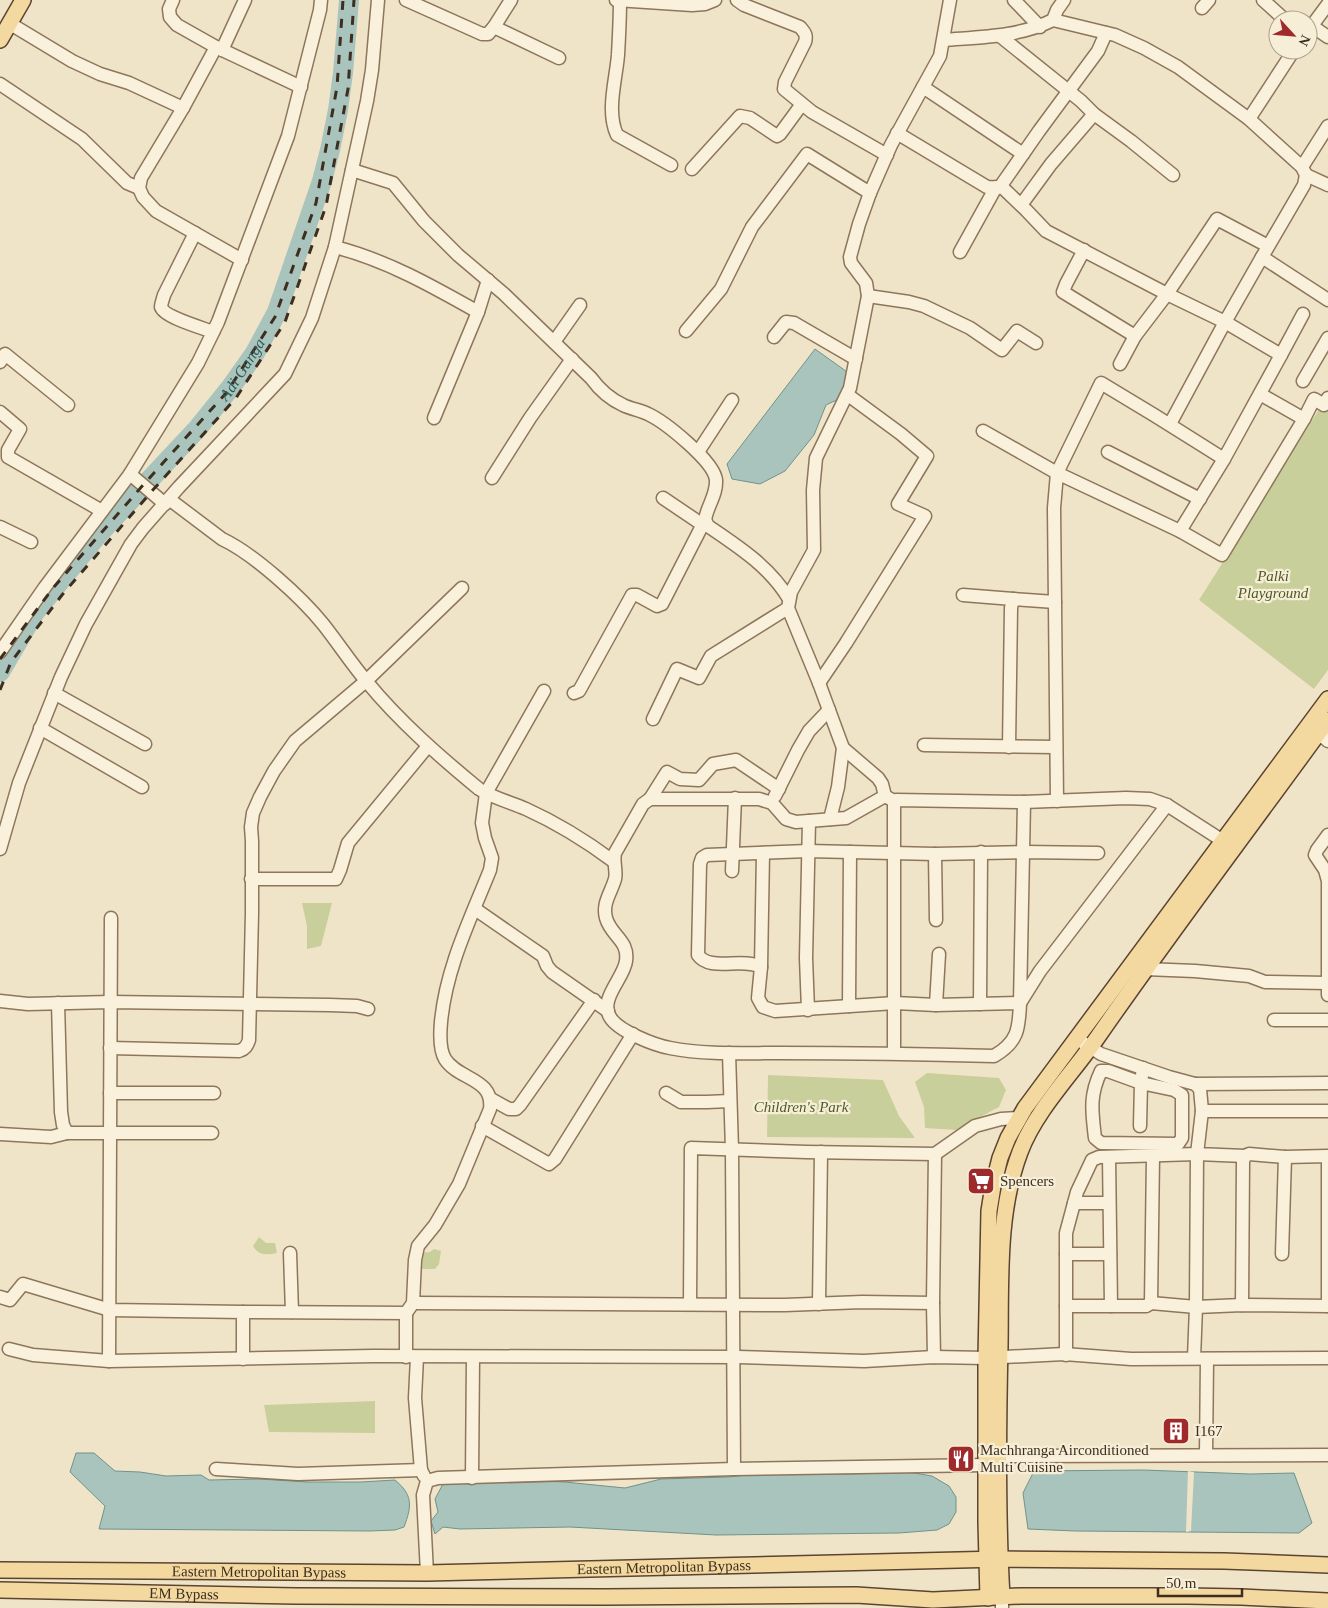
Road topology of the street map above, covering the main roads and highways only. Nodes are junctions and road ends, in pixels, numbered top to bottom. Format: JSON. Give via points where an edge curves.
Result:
{"nodes":[{"id":1,"x":23,"y":0,"type":"edge"},
{"id":2,"x":0,"y":39,"type":"edge"},
{"id":3,"x":1328,"y":699,"type":"edge"},
{"id":4,"x":1328,"y":720,"type":"edge"},
{"id":5,"x":1318,"y":733,"type":"edge"},
{"id":6,"x":1173,"y":919,"type":"junction"},
{"id":7,"x":993,"y":1357,"type":"junction"},
{"id":8,"x":994,"y":1560,"type":"junction"},
{"id":9,"x":1328,"y":1565,"type":"edge"},
{"id":10,"x":0,"y":1570,"type":"edge"},
{"id":11,"x":0,"y":1590,"type":"edge"},
{"id":12,"x":1328,"y":1600,"type":"edge"},
{"id":13,"x":421,"y":1602,"type":"edge"},
{"id":14,"x":995,"y":1603,"type":"edge"}],
"edges":[{"from":1,"to":2,"type":"main road"},
{"from":3,"to":5,"type":"main road"},
{"from":4,"to":5,"type":"main road"},
{"from":5,"to":6,"type":"main road"},
{"from":5,"to":6,"type":"main road","via":[[1223,841]]},
{"from":6,"to":7,"type":"main road","via":[[1145,970],[1042,1112],[1020,1151],[1006,1202]]},
{"from":6,"to":7,"type":"main road","via":[[1076,1038],[1008,1138],[1000,1158],[989,1211]]},
{"from":7,"to":8,"type":"main road"},
{"from":8,"to":9,"type":"main road","name":"Eastern Metropolitan Bypass"},
{"from":8,"to":10,"type":"main road","name":"Eastern Metropolitan Bypass","via":[[427,1573]]},
{"from":8,"to":14,"type":"main road"},
{"from":11,"to":13,"type":"main road","name":"EM Bypass"},
{"from":12,"to":14,"type":"main road","name":"EM Bypass","via":[[1241,1597]]},
{"from":13,"to":14,"type":"main road","name":"EM Bypass","via":[[856,1595]]}]}
